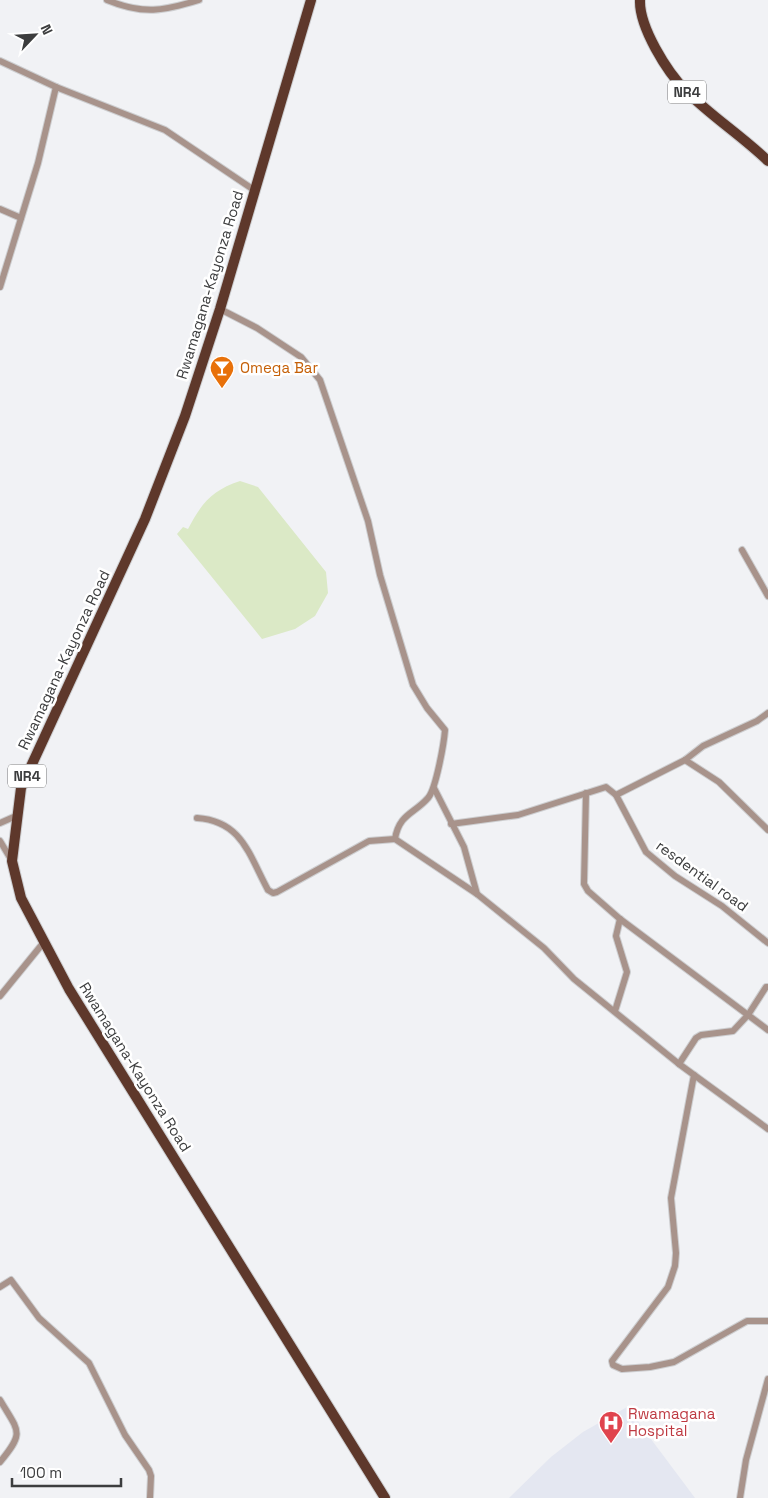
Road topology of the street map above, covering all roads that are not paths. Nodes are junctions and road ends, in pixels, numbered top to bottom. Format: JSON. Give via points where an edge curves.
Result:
{"nodes":[{"id":1,"x":107,"y":0,"type":"edge"},
{"id":2,"x":200,"y":0,"type":"edge"},
{"id":3,"x":311,"y":0,"type":"edge"},
{"id":4,"x":640,"y":0,"type":"edge"},
{"id":5,"x":0,"y":61,"type":"edge"},
{"id":6,"x":56,"y":87,"type":"junction"},
{"id":7,"x":768,"y":160,"type":"edge"},
{"id":8,"x":254,"y":190,"type":"junction"},
{"id":9,"x":0,"y":209,"type":"edge"},
{"id":10,"x":21,"y":218,"type":"junction"},
{"id":11,"x":0,"y":287,"type":"edge"},
{"id":12,"x":220,"y":309,"type":"junction"},
{"id":13,"x":742,"y":550,"type":"dead end"},
{"id":14,"x":768,"y":596,"type":"edge"},
{"id":15,"x":768,"y":713,"type":"edge"},
{"id":16,"x":685,"y":760,"type":"junction"},
{"id":17,"x":434,"y":788,"type":"junction"},
{"id":18,"x":586,"y":793,"type":"junction"},
{"id":19,"x":616,"y":795,"type":"junction"},
{"id":20,"x":16,"y":816,"type":"junction"},
{"id":21,"x":197,"y":818,"type":"dead end"},
{"id":22,"x":0,"y":822,"type":"edge"},
{"id":23,"x":451,"y":824,"type":"junction"},
{"id":24,"x":768,"y":830,"type":"edge"},
{"id":25,"x":395,"y":839,"type":"junction"},
{"id":26,"x":0,"y":841,"type":"edge"},
{"id":27,"x":12,"y":861,"type":"junction"},
{"id":28,"x":477,"y":894,"type":"junction"},
{"id":29,"x":620,"y":919,"type":"junction"},
{"id":30,"x":44,"y":942,"type":"junction"},
{"id":31,"x":768,"y":944,"type":"edge"},
{"id":32,"x":768,"y":987,"type":"edge"},
{"id":33,"x":0,"y":996,"type":"edge"},
{"id":34,"x":615,"y":1011,"type":"junction"},
{"id":35,"x":748,"y":1015,"type":"junction"},
{"id":36,"x":768,"y":1030,"type":"edge"},
{"id":37,"x":679,"y":1064,"type":"junction"},
{"id":38,"x":694,"y":1075,"type":"junction"},
{"id":39,"x":768,"y":1129,"type":"edge"},
{"id":40,"x":0,"y":1286,"type":"edge"},
{"id":41,"x":768,"y":1321,"type":"edge"},
{"id":42,"x":768,"y":1379,"type":"edge"},
{"id":43,"x":0,"y":1400,"type":"edge"},
{"id":44,"x":0,"y":1462,"type":"edge"},
{"id":45,"x":150,"y":1498,"type":"edge"},
{"id":46,"x":385,"y":1498,"type":"edge"},
{"id":47,"x":740,"y":1498,"type":"edge"}],
"edges":[{"from":1,"to":2,"type":"street","via":[[147,11]]},
{"from":3,"to":8,"type":"highway","name":"Rwamagana-Kayonza Road","number":"NR4"},
{"from":4,"to":7,"type":"highway","number":"NR4","via":[[643,22],[650,38],[685,90]]},
{"from":5,"to":6,"type":"street"},
{"from":6,"to":8,"type":"street","via":[[165,130]]},
{"from":6,"to":10,"type":"street"},
{"from":8,"to":12,"type":"highway","name":"Rwamagana-Kayonza Road","number":"NR4"},
{"from":9,"to":10,"type":"street"},
{"from":10,"to":11,"type":"street"},
{"from":12,"to":17,"type":"street","via":[[257,328],[301,357],[320,380],[368,521],[380,575],[413,685],[445,730]]},
{"from":12,"to":20,"type":"highway","name":"Rwamagana-Kayonza Road","number":"NR4","via":[[186,416],[160,484],[21,788]]},
{"from":13,"to":14,"type":"street"},
{"from":15,"to":16,"type":"street","via":[[703,746]]},
{"from":16,"to":19,"type":"street"},
{"from":16,"to":24,"type":"street","via":[[719,782]]},
{"from":17,"to":23,"type":"street"},
{"from":17,"to":25,"type":"street","via":[[429,797],[408,813],[397,827]]},
{"from":18,"to":19,"type":"street","via":[[606,787]]},
{"from":18,"to":23,"type":"street","via":[[518,815]]},
{"from":18,"to":29,"type":"street","via":[[584,884]]},
{"from":19,"to":31,"type":"street","name":"resdential road","via":[[646,852],[675,876],[722,906]]},
{"from":20,"to":22,"type":"street"},
{"from":20,"to":27,"type":"highway","name":"Rwamagana-Kayonza Road","number":"NR4"},
{"from":21,"to":25,"type":"street","via":[[214,819],[234,831],[272,893],[369,842]]},
{"from":23,"to":28,"type":"street","via":[[464,847]]},
{"from":25,"to":28,"type":"street"},
{"from":26,"to":27,"type":"street"},
{"from":27,"to":30,"type":"highway","name":"Rwamagana-Kayonza Road","number":"NR4","via":[[21,898]]},
{"from":28,"to":34,"type":"street"},
{"from":29,"to":34,"type":"street","via":[[616,936],[627,972]]},
{"from":29,"to":35,"type":"street"},
{"from":30,"to":33,"type":"street"},
{"from":30,"to":46,"type":"highway","name":"Rwamagana-Kayonza Road","number":"NR4","via":[[69,989]]},
{"from":32,"to":35,"type":"street"},
{"from":34,"to":37,"type":"street"},
{"from":35,"to":36,"type":"street"},
{"from":35,"to":37,"type":"street","via":[[729,1033],[696,1038]]},
{"from":37,"to":38,"type":"street"},
{"from":38,"to":39,"type":"street"},
{"from":38,"to":41,"type":"street","via":[[671,1198],[676,1253],[674,1266],[668,1287],[612,1361],[613,1365],[622,1369],[674,1362],[747,1321]]},
{"from":40,"to":45,"type":"street","via":[[11,1280],[39,1318],[89,1363],[125,1435],[149,1470]]},
{"from":42,"to":47,"type":"street","via":[[746,1460]]},
{"from":43,"to":44,"type":"street","via":[[18,1437]]}]}
